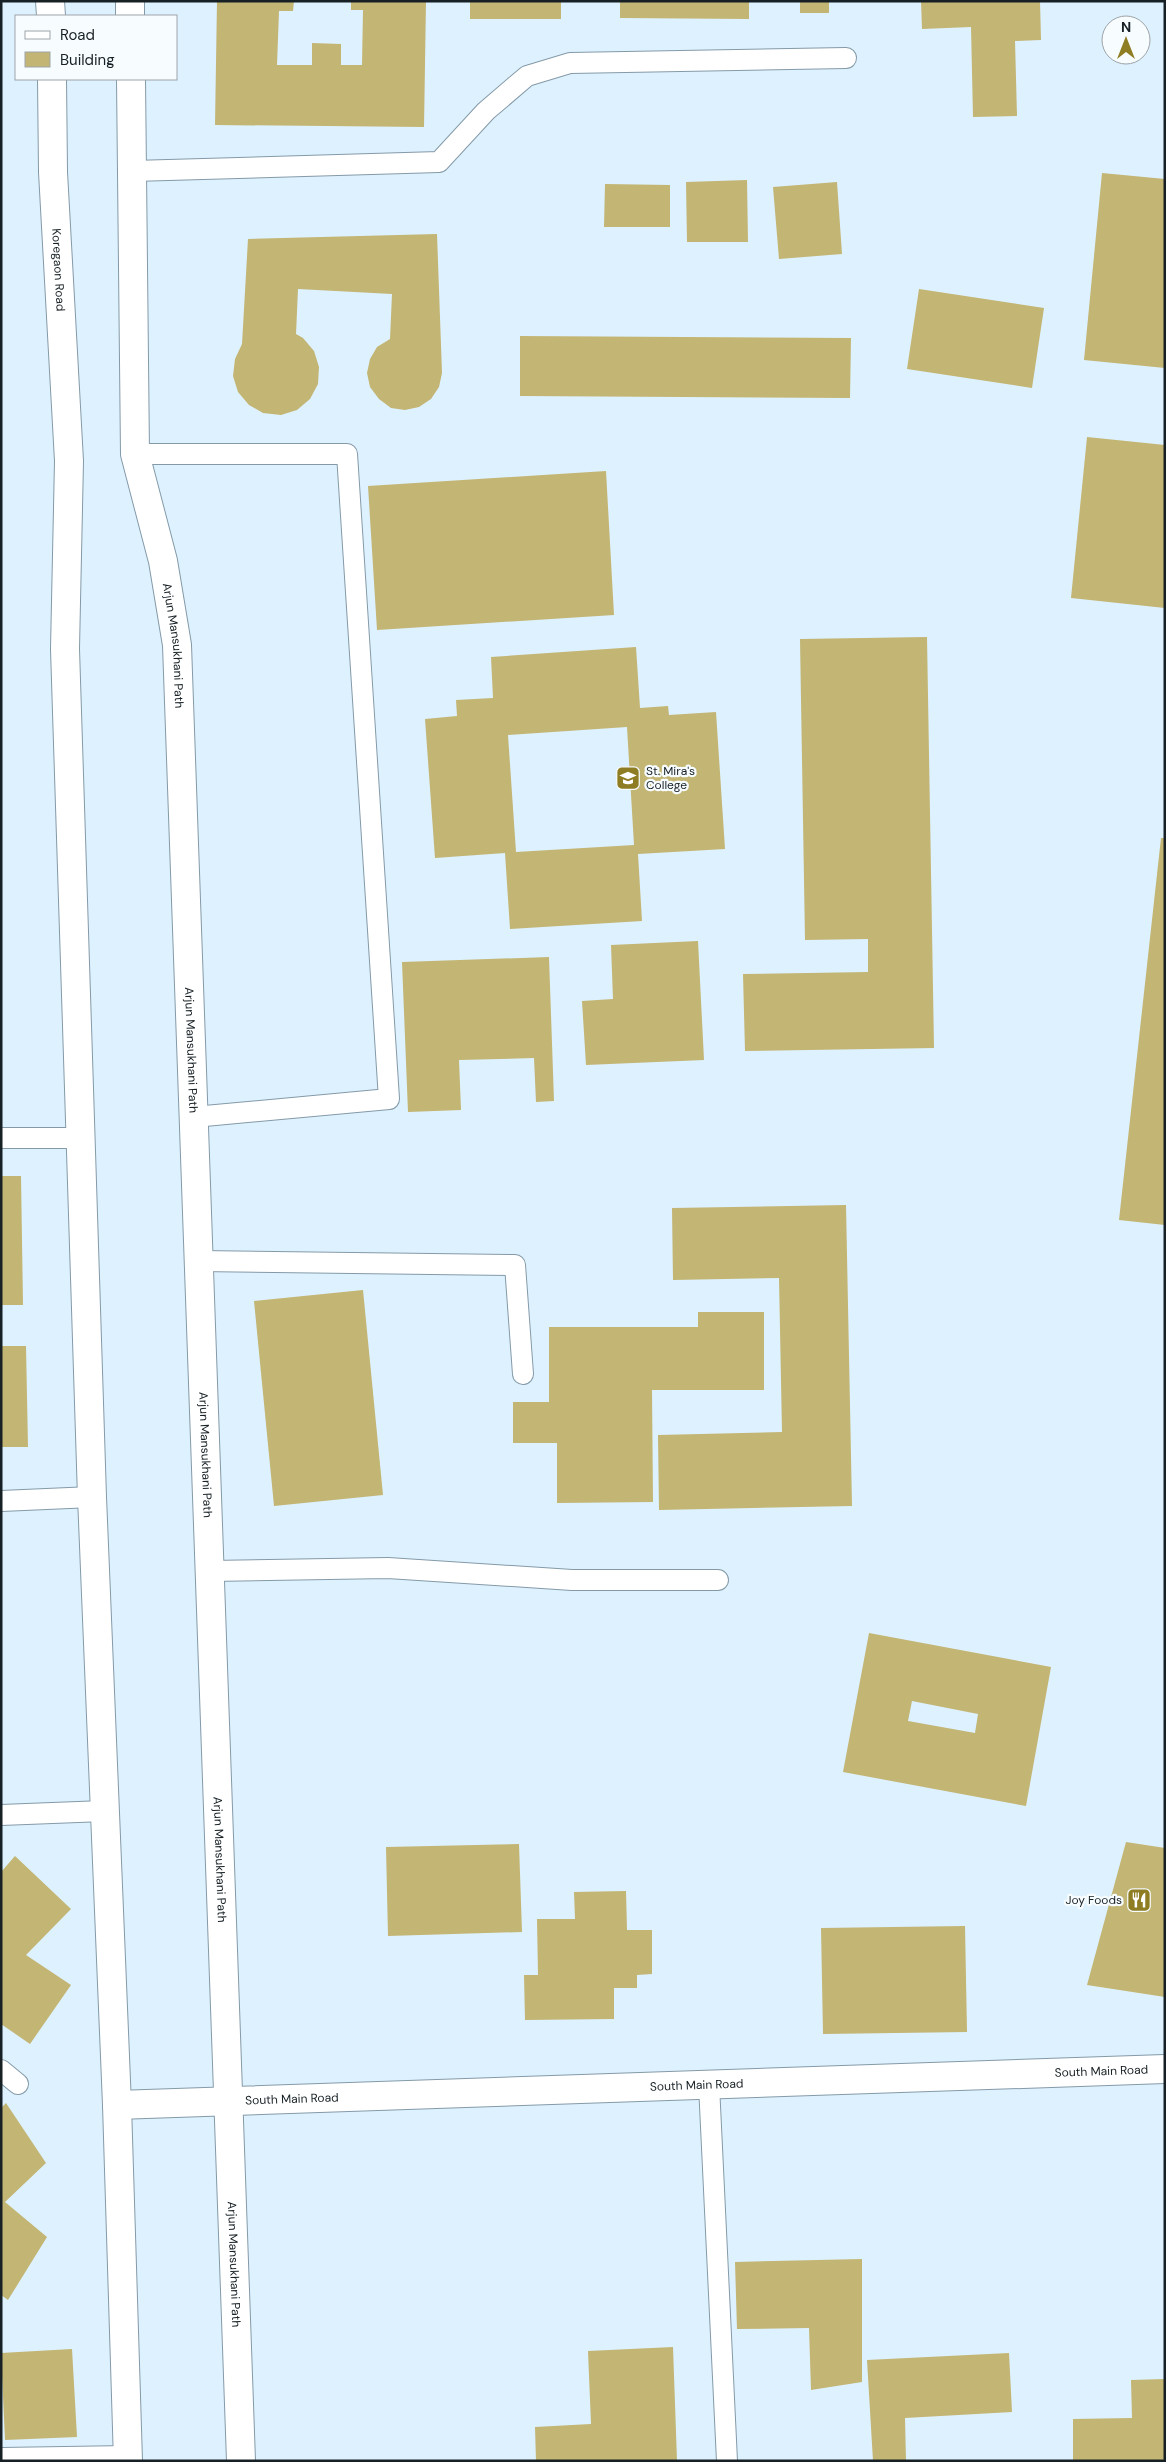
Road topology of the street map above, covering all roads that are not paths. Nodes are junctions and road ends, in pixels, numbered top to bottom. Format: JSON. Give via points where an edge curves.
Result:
{"nodes":[{"id":1,"x":50,"y":1,"type":"edge"},
{"id":2,"x":130,"y":1,"type":"edge"},
{"id":3,"x":51,"y":15,"type":"edge"},
{"id":4,"x":130,"y":15,"type":"edge"},
{"id":5,"x":846,"y":58,"type":"dead end"},
{"id":6,"x":52,"y":80,"type":"edge"},
{"id":7,"x":131,"y":80,"type":"edge"},
{"id":8,"x":133,"y":171,"type":"junction"},
{"id":9,"x":135,"y":454,"type":"junction"},
{"id":10,"x":194,"y":1117,"type":"junction"},
{"id":11,"x":1,"y":1138,"type":"edge"},
{"id":12,"x":80,"y":1138,"type":"junction"},
{"id":13,"x":199,"y":1261,"type":"junction"},
{"id":14,"x":523,"y":1374,"type":"dead end"},
{"id":15,"x":92,"y":1497,"type":"junction"},
{"id":16,"x":1,"y":1501,"type":"edge"},
{"id":17,"x":210,"y":1571,"type":"junction"},
{"id":18,"x":718,"y":1580,"type":"dead end"},
{"id":19,"x":104,"y":1811,"type":"junction"},
{"id":20,"x":1,"y":1815,"type":"edge"},
{"id":21,"x":1165,"y":2069,"type":"edge"},
{"id":22,"x":1,"y":2070,"type":"edge"},
{"id":23,"x":18,"y":2084,"type":"dead end"},
{"id":24,"x":709,"y":2085,"type":"junction"},
{"id":25,"x":229,"y":2101,"type":"junction"},
{"id":26,"x":117,"y":2105,"type":"junction"},
{"id":27,"x":1,"y":2458,"type":"edge"},
{"id":28,"x":128,"y":2458,"type":"edge"},
{"id":29,"x":241,"y":2461,"type":"edge"},
{"id":30,"x":727,"y":2461,"type":"edge"}],
"edges":[{"from":1,"to":3,"type":"main road"},
{"from":2,"to":4,"type":"main road"},
{"from":5,"to":8,"type":"lane","via":[[570,63],[527,76],[486,111],[439,162]]},
{"from":6,"to":12,"type":"main road","name":"Koregaon Road","via":[[53,172],[69,461],[65,649]]},
{"from":7,"to":8,"type":"main road"},
{"from":8,"to":9,"type":"main road"},
{"from":9,"to":10,"type":"main road","name":"Arjun Mansukhani Path","via":[[163,561],[177,645]]},
{"from":9,"to":10,"type":"lane","via":[[347,454],[389,1099]]},
{"from":10,"to":13,"type":"main road","name":"Arjun Mansukhani Path"},
{"from":11,"to":12,"type":"lane"},
{"from":12,"to":15,"type":"main road"},
{"from":13,"to":14,"type":"lane","via":[[514,1265]]},
{"from":13,"to":17,"type":"main road","name":"Arjun Mansukhani Path"},
{"from":15,"to":16,"type":"lane"},
{"from":15,"to":19,"type":"main road"},
{"from":17,"to":18,"type":"lane","via":[[388,1568],[572,1580]]},
{"from":17,"to":25,"type":"main road","name":"Arjun Mansukhani Path"},
{"from":19,"to":20,"type":"lane"},
{"from":19,"to":26,"type":"main road"},
{"from":21,"to":24,"type":"main road","name":"South Main Road"},
{"from":22,"to":23,"type":"lane"},
{"from":24,"to":25,"type":"main road","name":"South Main Road"},
{"from":24,"to":30,"type":"lane"},
{"from":25,"to":26,"type":"main road","name":"South Main Road"},
{"from":25,"to":29,"type":"main road","name":"Arjun Mansukhani Path"},
{"from":26,"to":28,"type":"main road"},
{"from":27,"to":28,"type":"lane"}]}
